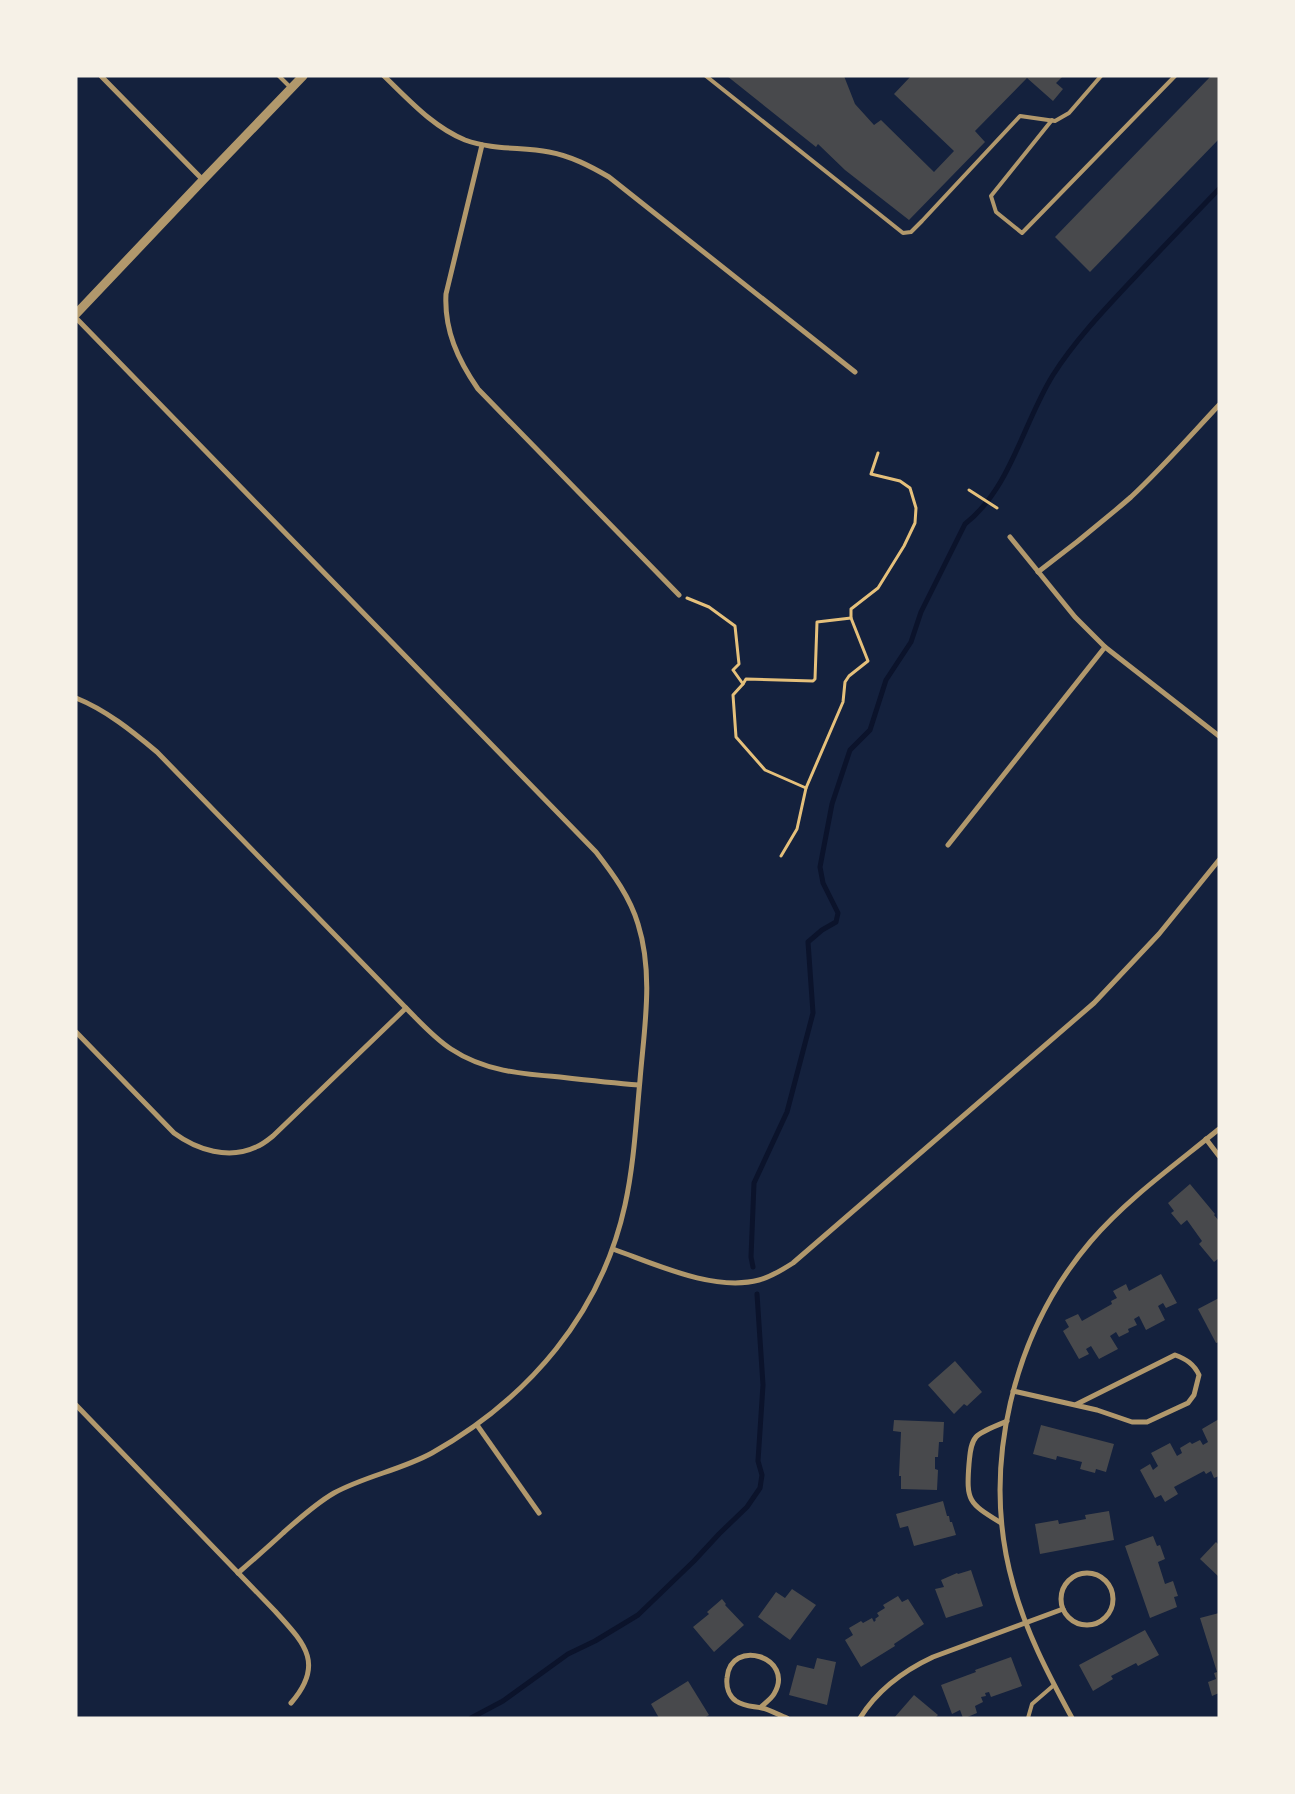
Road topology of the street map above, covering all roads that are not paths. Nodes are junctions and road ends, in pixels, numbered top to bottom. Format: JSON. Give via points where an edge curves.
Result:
{"nodes":[{"id":1,"x":101,"y":76,"type":"edge"},
{"id":2,"x":280,"y":76,"type":"edge"},
{"id":3,"x":303,"y":76,"type":"edge"},
{"id":4,"x":384,"y":76,"type":"edge"},
{"id":5,"x":706,"y":76,"type":"edge"},
{"id":6,"x":1101,"y":76,"type":"edge"},
{"id":7,"x":1175,"y":76,"type":"edge"},
{"id":8,"x":292,"y":88,"type":"junction"},
{"id":9,"x":1052,"y":120,"type":"junction"},
{"id":10,"x":482,"y":145,"type":"junction"},
{"id":11,"x":203,"y":180,"type":"junction"},
{"id":12,"x":76,"y":316,"type":"edge"},
{"id":13,"x":855,"y":372,"type":"dead end"},
{"id":14,"x":1219,"y":405,"type":"edge"},
{"id":15,"x":1010,"y":537,"type":"dead end"},
{"id":16,"x":1038,"y":572,"type":"junction"},
{"id":17,"x":680,"y":595,"type":"road end"},
{"id":18,"x":1105,"y":647,"type":"junction"},
{"id":19,"x":76,"y":698,"type":"edge"},
{"id":20,"x":1219,"y":736,"type":"edge"},
{"id":21,"x":948,"y":845,"type":"dead end"},
{"id":22,"x":1219,"y":860,"type":"edge"},
{"id":23,"x":406,"y":1008,"type":"junction"},
{"id":24,"x":76,"y":1032,"type":"edge"},
{"id":25,"x":639,"y":1085,"type":"junction"},
{"id":26,"x":1219,"y":1129,"type":"edge"},
{"id":27,"x":1206,"y":1139,"type":"junction"},
{"id":28,"x":1219,"y":1156,"type":"edge"},
{"id":29,"x":613,"y":1249,"type":"junction"},
{"id":30,"x":1013,"y":1391,"type":"junction"},
{"id":31,"x":76,"y":1405,"type":"edge"},
{"id":32,"x":1075,"y":1405,"type":"junction"},
{"id":33,"x":1007,"y":1421,"type":"junction"},
{"id":34,"x":477,"y":1425,"type":"junction"},
{"id":35,"x":539,"y":1513,"type":"dead end"},
{"id":36,"x":1001,"y":1523,"type":"junction"},
{"id":37,"x":238,"y":1573,"type":"junction"},
{"id":38,"x":1063,"y":1609,"type":"junction"},
{"id":39,"x":1026,"y":1624,"type":"junction"},
{"id":40,"x":1054,"y":1685,"type":"junction"},
{"id":41,"x":291,"y":1703,"type":"dead end"},
{"id":42,"x":761,"y":1708,"type":"junction"},
{"id":43,"x":787,"y":1718,"type":"edge"},
{"id":44,"x":860,"y":1718,"type":"edge"},
{"id":45,"x":1028,"y":1718,"type":"edge"},
{"id":46,"x":1072,"y":1718,"type":"edge"}],
"edges":[{"from":1,"to":11,"type":"street"},
{"from":2,"to":8,"type":"lane"},
{"from":3,"to":8,"type":"street"},
{"from":4,"to":10,"type":"street","via":[[440,126]]},
{"from":5,"to":9,"type":"lane","via":[[903,233],[911,232],[1020,116]]},
{"from":6,"to":9,"type":"lane","via":[[1069,113]]},
{"from":7,"to":9,"type":"lane","via":[[1022,233],[996,212],[991,196]]},
{"from":8,"to":11,"type":"street"},
{"from":10,"to":13,"type":"street","via":[[548,152],[590,166],[609,177]]},
{"from":10,"to":17,"type":"street","via":[[446,294],[445,310],[456,352],[478,389]]},
{"from":11,"to":12,"type":"street"},
{"from":12,"to":25,"type":"street","via":[[596,852],[613,874],[638,922],[647,970]]},
{"from":14,"to":16,"type":"street","via":[[1132,496]]},
{"from":15,"to":16,"type":"street"},
{"from":16,"to":18,"type":"street"},
{"from":18,"to":20,"type":"street"},
{"from":18,"to":21,"type":"street"},
{"from":19,"to":23,"type":"street","via":[[107,714],[157,752]]},
{"from":22,"to":29,"type":"street","via":[[1159,934],[1094,1003],[793,1263],[759,1280],[722,1283],[703,1280]]},
{"from":23,"to":24,"type":"street","via":[[273,1136],[256,1147],[236,1152],[204,1150],[174,1133]]},
{"from":23,"to":25,"type":"street","via":[[450,1049],[489,1068]]},
{"from":25,"to":29,"type":"street","via":[[630,1176]]},
{"from":26,"to":27,"type":"street"},
{"from":27,"to":28,"type":"street"},
{"from":27,"to":30,"type":"street","via":[[1135,1197],[1077,1259],[1039,1321]]},
{"from":29,"to":34,"type":"street","via":[[581,1314],[552,1356],[530,1380]]},
{"from":30,"to":32,"type":"street"},
{"from":30,"to":33,"type":"street"},
{"from":31,"to":37,"type":"street"},
{"from":32,"to":32,"type":"street","via":[[1132,1422],[1147,1422],[1188,1403],[1194,1395],[1199,1375],[1185,1358],[1175,1355]]},
{"from":33,"to":36,"type":"street","via":[[1001,1473]]},
{"from":33,"to":36,"type":"street","via":[[977,1435],[973,1441],[967,1490],[983,1512]]},
{"from":34,"to":35,"type":"street"},
{"from":34,"to":37,"type":"street","via":[[431,1454],[332,1494],[304,1514]]},
{"from":36,"to":39,"type":"street","via":[[1012,1582]]},
{"from":37,"to":41,"type":"street","via":[[301,1640],[308,1667],[300,1693]]},
{"from":38,"to":38,"type":"street","via":[[1077,1624],[1098,1624],[1112,1609],[1112,1588],[1098,1574],[1077,1574],[1063,1588]]},
{"from":38,"to":39,"type":"street"},
{"from":39,"to":40,"type":"street"},
{"from":39,"to":44,"type":"street","via":[[933,1657],[902,1672]]},
{"from":40,"to":45,"type":"lane","via":[[1032,1704]]},
{"from":40,"to":46,"type":"street"},
{"from":42,"to":42,"type":"street","via":[[773,1696],[778,1677],[768,1660],[751,1654],[733,1663],[726,1684],[738,1702]]},
{"from":42,"to":43,"type":"street"}]}
